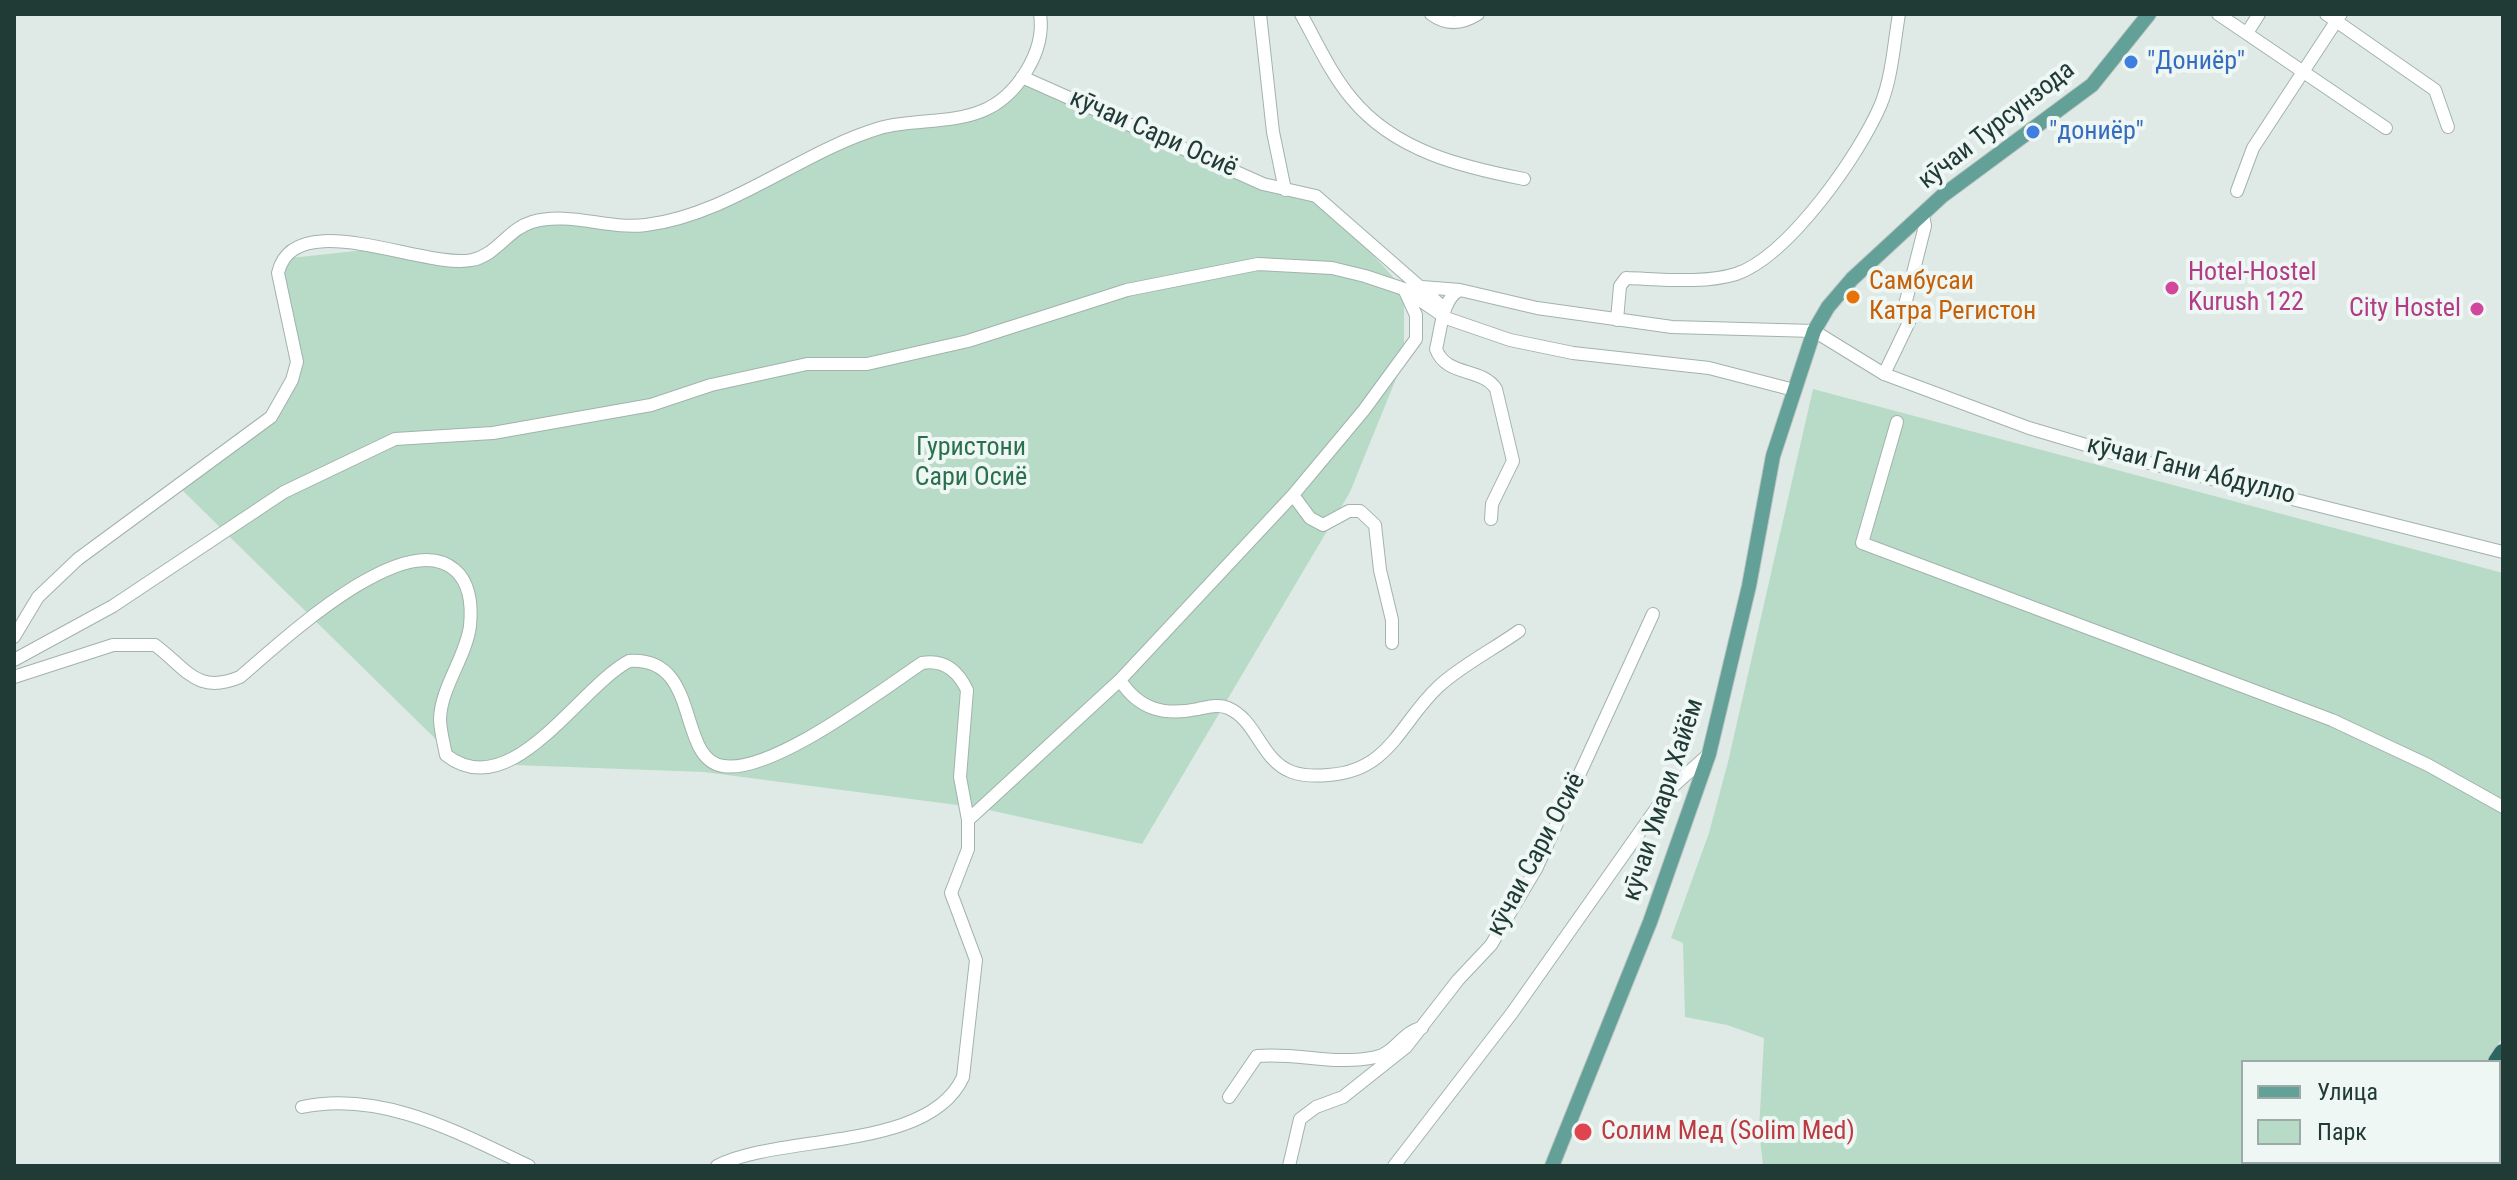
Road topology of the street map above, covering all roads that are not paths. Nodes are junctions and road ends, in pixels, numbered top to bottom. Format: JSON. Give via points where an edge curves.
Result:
{"nodes":[{"id":1,"x":1040,"y":14,"type":"edge"},
{"id":2,"x":1260,"y":14,"type":"edge"},
{"id":3,"x":1301,"y":14,"type":"edge"},
{"id":4,"x":1431,"y":14,"type":"edge"},
{"id":5,"x":1478,"y":14,"type":"edge"},
{"id":6,"x":1899,"y":14,"type":"edge"},
{"id":7,"x":2149,"y":14,"type":"edge"},
{"id":8,"x":2218,"y":14,"type":"edge"},
{"id":9,"x":2259,"y":14,"type":"edge"},
{"id":10,"x":2334,"y":16,"type":"edge"},
{"id":11,"x":2247,"y":33,"type":"junction"},
{"id":12,"x":2303,"y":72,"type":"junction"},
{"id":13,"x":1022,"y":77,"type":"junction"},
{"id":14,"x":2448,"y":127,"type":"dead end"},
{"id":15,"x":2386,"y":128,"type":"dead end"},
{"id":16,"x":1524,"y":179,"type":"dead end"},
{"id":17,"x":1285,"y":190,"type":"junction"},
{"id":18,"x":2237,"y":191,"type":"dead end"},
{"id":19,"x":1923,"y":214,"type":"junction"},
{"id":20,"x":1422,"y":287,"type":"junction"},
{"id":21,"x":1404,"y":289,"type":"junction"},
{"id":22,"x":1460,"y":290,"type":"junction"},
{"id":23,"x":1445,"y":313,"type":"junction"},
{"id":24,"x":1617,"y":320,"type":"junction"},
{"id":25,"x":1814,"y":331,"type":"junction"},
{"id":26,"x":1884,"y":374,"type":"junction"},
{"id":27,"x":1794,"y":390,"type":"junction"},
{"id":28,"x":1897,"y":422,"type":"dead end"},
{"id":29,"x":1293,"y":495,"type":"junction"},
{"id":30,"x":1491,"y":519,"type":"dead end"},
{"id":31,"x":2503,"y":552,"type":"edge"},
{"id":32,"x":1653,"y":614,"type":"dead end"},
{"id":33,"x":1519,"y":631,"type":"dead end"},
{"id":34,"x":14,"y":637,"type":"edge"},
{"id":35,"x":1392,"y":643,"type":"dead end"},
{"id":36,"x":14,"y":660,"type":"edge"},
{"id":37,"x":14,"y":677,"type":"edge"},
{"id":38,"x":1120,"y":680,"type":"junction"},
{"id":39,"x":1709,"y":754,"type":"junction"},
{"id":40,"x":2503,"y":807,"type":"edge"},
{"id":41,"x":968,"y":820,"type":"junction"},
{"id":42,"x":1422,"y":1028,"type":"junction"},
{"id":43,"x":1229,"y":1097,"type":"dead end"},
{"id":44,"x":302,"y":1107,"type":"dead end"},
{"id":45,"x":529,"y":1166,"type":"edge"},
{"id":46,"x":717,"y":1166,"type":"edge"},
{"id":47,"x":1289,"y":1166,"type":"edge"},
{"id":48,"x":1394,"y":1166,"type":"edge"},
{"id":49,"x":1552,"y":1166,"type":"edge"}],
"edges":[{"from":1,"to":13,"type":"street","via":[[1042,28]]},
{"from":2,"to":17,"type":"street","name":"кӯчаи Сари Осиё"},
{"from":3,"to":16,"type":"street","via":[[1354,101],[1396,137],[1472,169]]},
{"from":4,"to":5,"type":"street","via":[[1448,23]]},
{"from":6,"to":24,"type":"street","via":[[1882,103],[1795,235],[1736,274],[1626,278],[1620,286]]},
{"from":7,"to":19,"type":"main road","name":"кӯчаи Турсунзода","via":[[2092,85]]},
{"from":8,"to":11,"type":"street"},
{"from":9,"to":11,"type":"street"},
{"from":10,"to":12,"type":"street"},
{"from":10,"to":14,"type":"street","via":[[2435,90]]},
{"from":11,"to":12,"type":"street"},
{"from":12,"to":15,"type":"street"},
{"from":12,"to":18,"type":"street","via":[[2253,148]]},
{"from":13,"to":17,"type":"street","name":"кӯчаи Сари Осиё"},
{"from":13,"to":34,"type":"street","via":[[982,111],[883,127],[708,207],[644,225],[554,217],[515,229],[496,248],[473,260],[447,261],[330,240],[294,248],[281,259],[278,273],[297,362],[271,417],[78,559],[38,597]]},
{"from":17,"to":20,"type":"street","name":"кӯчаи Сари Осиё","via":[[1328,203]]},
{"from":19,"to":25,"type":"main road","name":"кӯчаи Турсунзода","via":[[1852,279]]},
{"from":19,"to":26,"type":"street","via":[[1925,226],[1906,301],[1910,320]]},
{"from":20,"to":22,"type":"street"},
{"from":20,"to":23,"type":"street","name":"кӯчаи Сари Осиё"},
{"from":21,"to":23,"type":"street"},
{"from":21,"to":29,"type":"street","via":[[1416,315],[1416,339]]},
{"from":21,"to":36,"type":"street","via":[[1332,268],[1258,264],[1127,290],[968,341],[867,364],[807,364],[711,385],[651,405],[493,433],[395,439],[284,492],[113,606]]},
{"from":22,"to":23,"type":"street","via":[[1450,298]]},
{"from":22,"to":24,"type":"street"},
{"from":23,"to":27,"type":"street","name":"кӯчаи Сари Осиё","via":[[1523,343],[1709,368]]},
{"from":23,"to":30,"type":"street","via":[[1436,349],[1447,365],[1494,385],[1512,452]]},
{"from":24,"to":25,"type":"street","via":[[1713,330]]},
{"from":25,"to":26,"type":"street","name":"кӯчаи Гани Абдулло"},
{"from":25,"to":27,"type":"main road","name":"кӯчаи Турсунзода"},
{"from":26,"to":31,"type":"street","name":"кӯчаи Гани Абдулло","via":[[1994,416],[2133,459]]},
{"from":27,"to":39,"type":"main road","name":"кӯчаи Умари Хайём","via":[[1773,456]]},
{"from":28,"to":40,"type":"street","via":[[1862,543],[2332,720]]},
{"from":29,"to":35,"type":"street","via":[[1323,525],[1349,511],[1360,511],[1375,525]]},
{"from":29,"to":38,"type":"street"},
{"from":32,"to":42,"type":"street","name":"кӯчаи Сари Осиё","via":[[1536,869],[1491,945]]},
{"from":33,"to":38,"type":"street","via":[[1437,688],[1382,756],[1346,774],[1292,772],[1269,756],[1245,721],[1227,707],[1165,713],[1140,703]]},
{"from":37,"to":41,"type":"street","via":[[113,645],[145,644],[155,645],[195,680],[219,686],[240,677],[351,587],[428,559],[447,563],[470,591],[470,628],[440,718],[446,755],[457,764],[492,769],[514,758],[629,661],[653,666],[676,683],[700,748],[709,760],[725,767],[811,736],[922,663],[935,661],[949,667],[967,690],[960,777]]},
{"from":38,"to":41,"type":"street"},
{"from":39,"to":48,"type":"street","via":[[1670,789],[1512,1013]]},
{"from":39,"to":49,"type":"main road","name":"кӯчаи Умари Хайём","via":[[1655,908]]},
{"from":41,"to":46,"type":"street","via":[[968,849],[951,893],[976,960],[957,1091],[937,1107],[858,1139],[773,1147]]},
{"from":42,"to":43,"type":"street","via":[[1410,1030],[1380,1057],[1328,1062],[1257,1056]]},
{"from":42,"to":47,"type":"street","name":"кӯчаи Сари Осиё","via":[[1368,1080],[1300,1119]]},
{"from":44,"to":45,"type":"street","via":[[353,1104],[392,1109]]}]}
